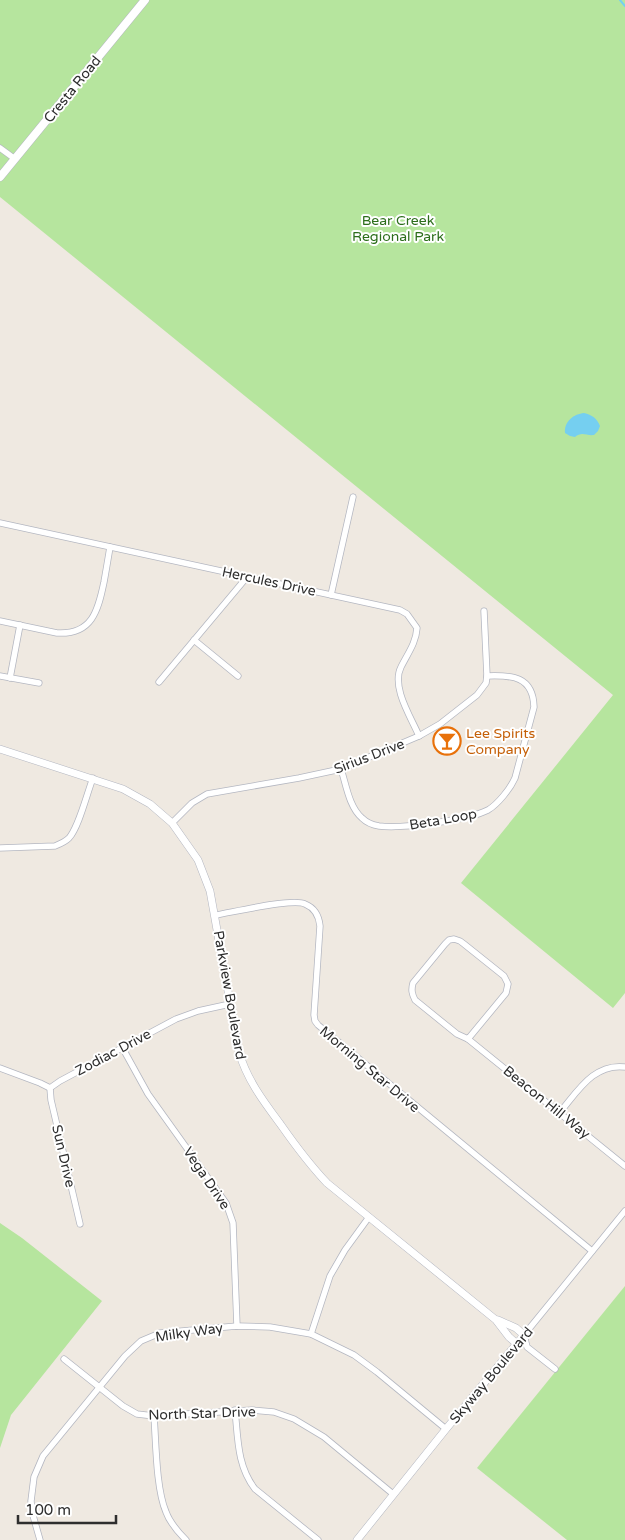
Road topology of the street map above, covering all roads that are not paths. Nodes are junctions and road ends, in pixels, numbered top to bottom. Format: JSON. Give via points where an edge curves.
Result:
{"nodes":[{"id":1,"x":145,"y":0,"type":"edge"},
{"id":2,"x":0,"y":148,"type":"edge"},
{"id":3,"x":15,"y":159,"type":"junction"},
{"id":4,"x":0,"y":177,"type":"edge"},
{"id":5,"x":353,"y":497,"type":"dead end"},
{"id":6,"x":0,"y":523,"type":"edge"},
{"id":7,"x":110,"y":547,"type":"junction"},
{"id":8,"x":247,"y":576,"type":"junction"},
{"id":9,"x":331,"y":594,"type":"junction"},
{"id":10,"x":484,"y":611,"type":"dead end"},
{"id":11,"x":0,"y":621,"type":"edge"},
{"id":12,"x":20,"y":625,"type":"junction"},
{"id":13,"x":194,"y":640,"type":"junction"},
{"id":14,"x":0,"y":676,"type":"edge"},
{"id":15,"x":238,"y":676,"type":"dead end"},
{"id":16,"x":487,"y":676,"type":"junction"},
{"id":17,"x":10,"y":678,"type":"junction"},
{"id":18,"x":159,"y":682,"type":"dead end"},
{"id":19,"x":39,"y":683,"type":"dead end"},
{"id":20,"x":419,"y":736,"type":"junction"},
{"id":21,"x":0,"y":749,"type":"edge"},
{"id":22,"x":342,"y":769,"type":"junction"},
{"id":23,"x":92,"y":778,"type":"junction"},
{"id":24,"x":172,"y":823,"type":"junction"},
{"id":25,"x":0,"y":848,"type":"edge"},
{"id":26,"x":216,"y":916,"type":"junction"},
{"id":27,"x":230,"y":1004,"type":"junction"},
{"id":28,"x":468,"y":1039,"type":"junction"},
{"id":29,"x":122,"y":1047,"type":"junction"},
{"id":30,"x":625,"y":1067,"type":"edge"},
{"id":31,"x":0,"y":1068,"type":"edge"},
{"id":32,"x":50,"y":1088,"type":"junction"},
{"id":33,"x":560,"y":1112,"type":"junction"},
{"id":34,"x":625,"y":1166,"type":"edge"},
{"id":35,"x":625,"y":1211,"type":"edge"},
{"id":36,"x":369,"y":1217,"type":"junction"},
{"id":37,"x":80,"y":1224,"type":"dead end"},
{"id":38,"x":592,"y":1251,"type":"junction"},
{"id":39,"x":496,"y":1320,"type":"junction"},
{"id":40,"x":237,"y":1326,"type":"junction"},
{"id":41,"x":312,"y":1334,"type":"junction"},
{"id":42,"x":524,"y":1335,"type":"junction"},
{"id":43,"x":517,"y":1344,"type":"junction"},
{"id":44,"x":64,"y":1358,"type":"dead end"},
{"id":45,"x":555,"y":1369,"type":"dead end"},
{"id":46,"x":99,"y":1387,"type":"junction"},
{"id":47,"x":235,"y":1410,"type":"junction"},
{"id":48,"x":154,"y":1416,"type":"junction"},
{"id":49,"x":446,"y":1429,"type":"junction"},
{"id":50,"x":393,"y":1494,"type":"junction"},
{"id":51,"x":40,"y":1540,"type":"edge"},
{"id":52,"x":186,"y":1540,"type":"edge"},
{"id":53,"x":318,"y":1540,"type":"edge"},
{"id":54,"x":357,"y":1540,"type":"edge"}],
"edges":[{"from":1,"to":3,"type":"main road","name":"Cresta Road"},
{"from":2,"to":3,"type":"street"},
{"from":3,"to":4,"type":"main road","name":"Cresta Road"},
{"from":5,"to":9,"type":"street"},
{"from":6,"to":7,"type":"street","name":"Hercules Drive"},
{"from":7,"to":8,"type":"street","name":"Hercules Drive"},
{"from":7,"to":12,"type":"street","via":[[100,602],[90,621],[66,634]]},
{"from":8,"to":9,"type":"street","name":"Hercules Drive"},
{"from":8,"to":13,"type":"street"},
{"from":9,"to":20,"type":"street","name":"Hercules Drive","via":[[400,610],[417,628],[414,643],[400,668],[398,683]]},
{"from":10,"to":16,"type":"street"},
{"from":11,"to":12,"type":"street"},
{"from":12,"to":17,"type":"street"},
{"from":13,"to":15,"type":"street"},
{"from":13,"to":18,"type":"street"},
{"from":14,"to":17,"type":"street"},
{"from":16,"to":20,"type":"street","name":"Sirius Drive","via":[[477,695]]},
{"from":16,"to":22,"type":"street","name":"Beta Loop","via":[[516,677],[530,691],[534,707],[515,778],[490,808],[436,823],[374,825],[361,817],[354,807]]},
{"from":17,"to":19,"type":"street"},
{"from":20,"to":22,"type":"street","name":"Sirius Drive"},
{"from":21,"to":23,"type":"street","name":"Parkview Boulevard"},
{"from":22,"to":24,"type":"street","name":"Sirius Drive","via":[[207,794],[192,803]]},
{"from":23,"to":24,"type":"street","name":"Parkview Boulevard","via":[[138,796]]},
{"from":23,"to":25,"type":"street","via":[[69,838],[55,846]]},
{"from":24,"to":26,"type":"street","name":"Parkview Boulevard","via":[[201,868]]},
{"from":26,"to":27,"type":"street","name":"Parkview Boulevard"},
{"from":26,"to":38,"type":"street","name":"Morning Star Drive","via":[[291,902],[305,904],[316,912],[320,926],[314,1015],[318,1025]]},
{"from":27,"to":29,"type":"street","name":"Zodiac Drive","via":[[186,1015]]},
{"from":27,"to":36,"type":"street","name":"Parkview Boulevard","via":[[243,1066],[257,1092],[305,1159]]},
{"from":28,"to":28,"type":"street","name":"Beacon Hill Way","via":[[457,1034],[412,995],[413,983],[449,940],[464,944],[504,976],[508,984],[506,993]]},
{"from":28,"to":33,"type":"street","name":"Beacon Hill Way"},
{"from":29,"to":32,"type":"street","name":"Zodiac Drive"},
{"from":29,"to":40,"type":"street","name":"Vega Drive","via":[[148,1094],[226,1203],[234,1232]]},
{"from":30,"to":33,"type":"street","via":[[614,1066],[595,1073]]},
{"from":31,"to":32,"type":"street"},
{"from":32,"to":37,"type":"street","name":"Sun Drive"},
{"from":33,"to":34,"type":"street","name":"Beacon Hill Way"},
{"from":35,"to":38,"type":"street","name":"Skyway Boulevard"},
{"from":36,"to":39,"type":"street","name":"Parkview Boulevard"},
{"from":36,"to":41,"type":"street","via":[[330,1276]]},
{"from":38,"to":42,"type":"street","name":"Skyway Boulevard"},
{"from":39,"to":42,"type":"street","name":"Parkview Boulevard"},
{"from":39,"to":43,"type":"street","name":"Parkview Boulevard"},
{"from":40,"to":41,"type":"street","name":"Milky Way","via":[[270,1327]]},
{"from":40,"to":46,"type":"street","name":"Milky Way","via":[[170,1331],[150,1336],[124,1356]]},
{"from":41,"to":49,"type":"street","name":"Milky Way","via":[[354,1355]]},
{"from":42,"to":43,"type":"street","name":"Skyway Boulevard"},
{"from":42,"to":45,"type":"street","name":"Parkview Boulevard","via":[[527,1347]]},
{"from":43,"to":49,"type":"street","name":"Skyway Boulevard"},
{"from":44,"to":46,"type":"street","name":"North Star Drive"},
{"from":46,"to":48,"type":"street","name":"North Star Drive","via":[[131,1412]]},
{"from":46,"to":51,"type":"street","name":"Milky Way","via":[[38,1466],[31,1500]]},
{"from":47,"to":48,"type":"street","name":"North Star Drive"},
{"from":47,"to":50,"type":"street","name":"North Star Drive","via":[[274,1412],[304,1424]]},
{"from":47,"to":53,"type":"street","via":[[239,1452],[249,1481]]},
{"from":48,"to":52,"type":"street","via":[[163,1504]]},
{"from":49,"to":50,"type":"street","name":"Skyway Boulevard"},
{"from":50,"to":54,"type":"street","name":"Skyway Boulevard"}]}
